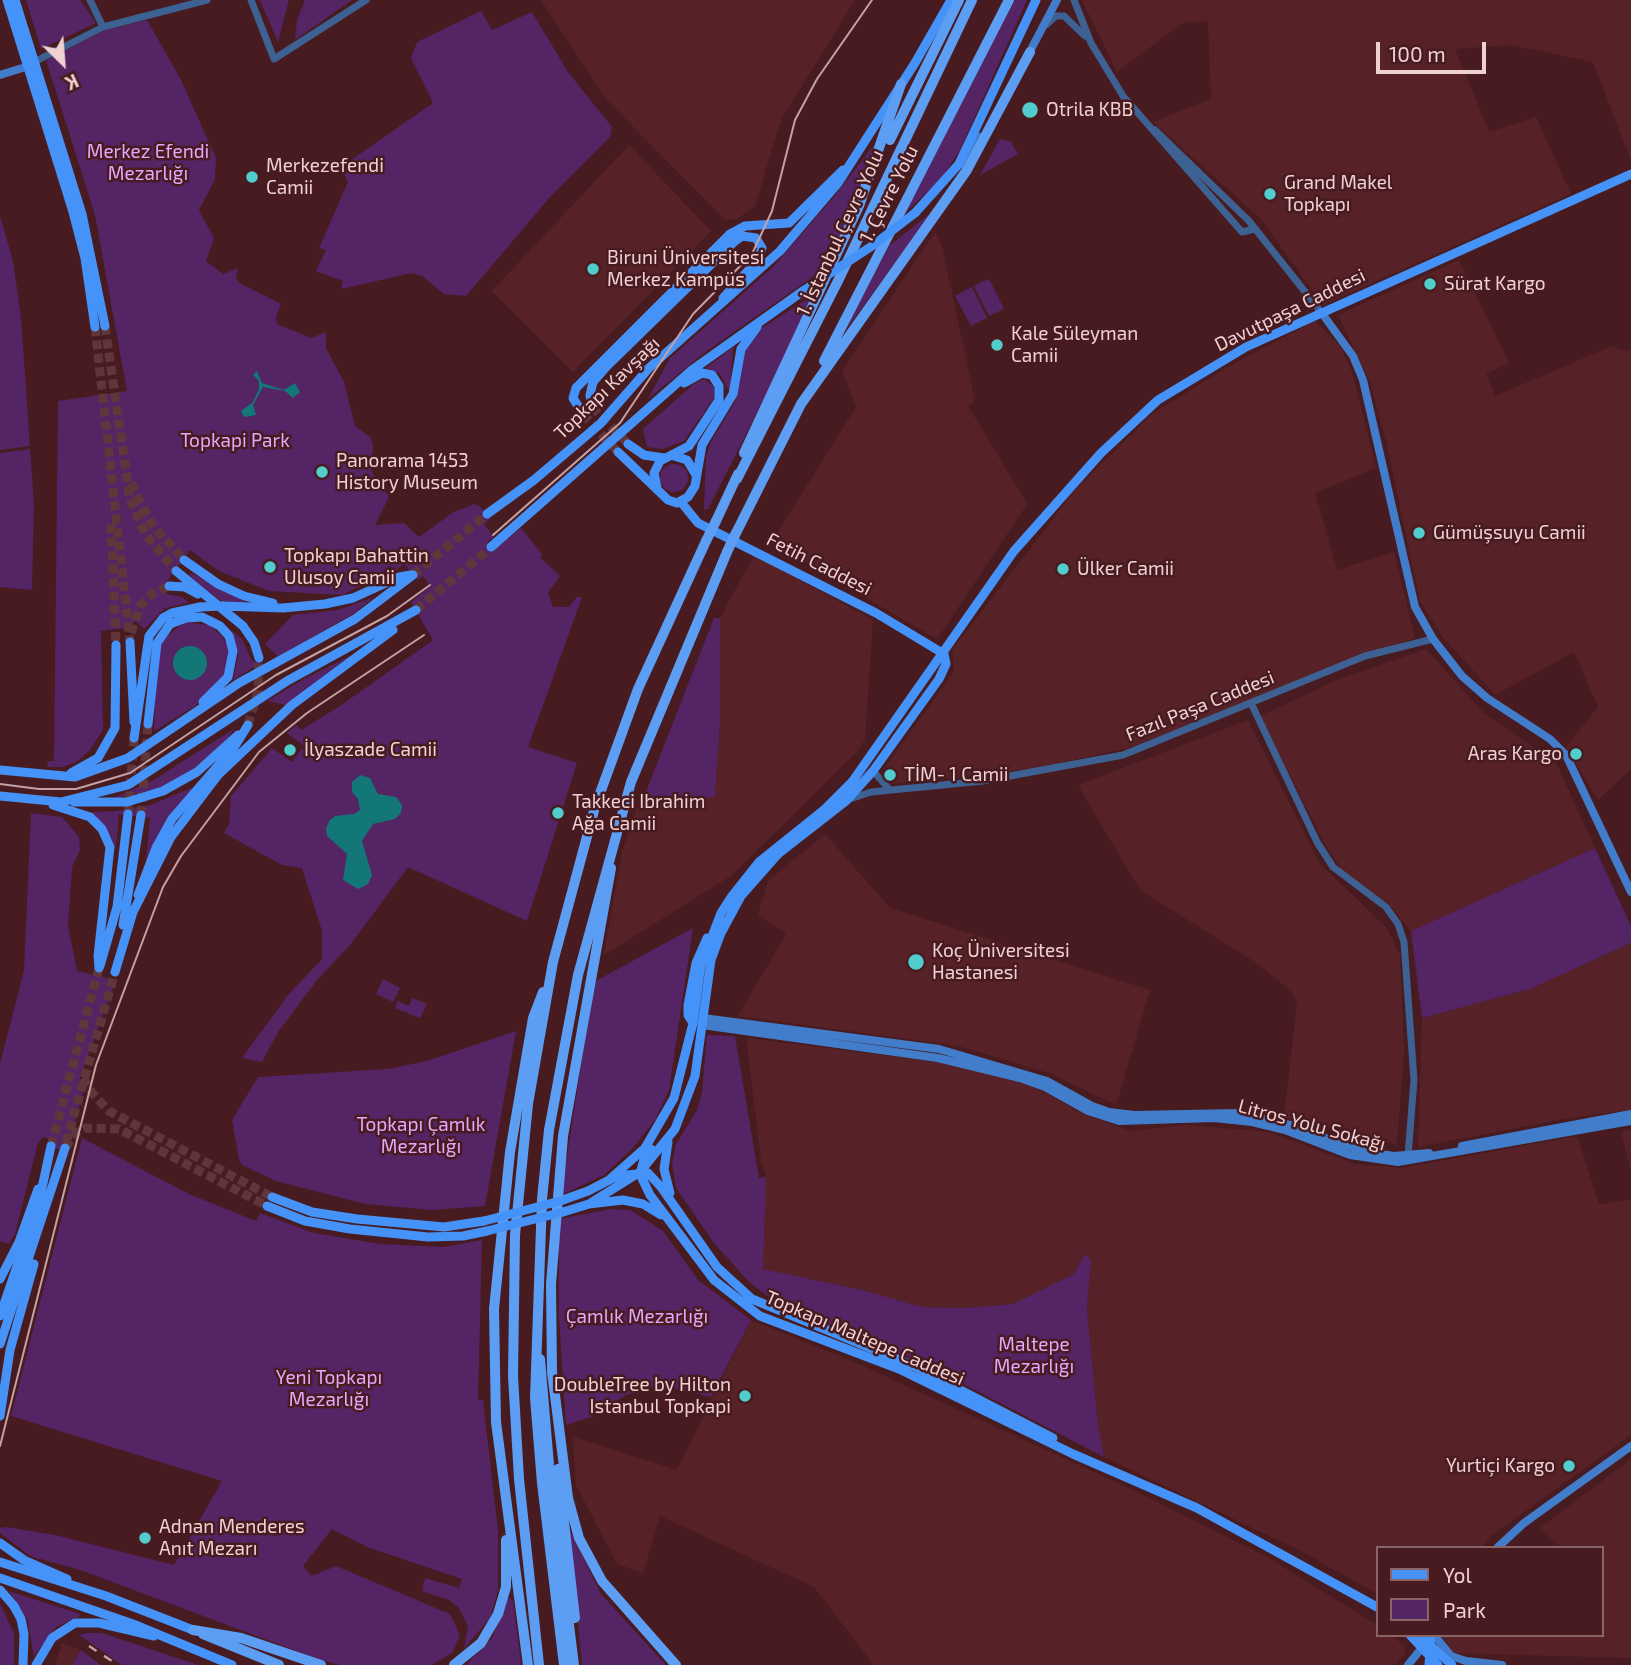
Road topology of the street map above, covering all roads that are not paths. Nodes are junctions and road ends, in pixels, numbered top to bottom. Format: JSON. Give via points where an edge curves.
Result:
{"nodes":[{"id":1,"x":7,"y":0,"type":"edge"},
{"id":2,"x":90,"y":0,"type":"edge"},
{"id":3,"x":206,"y":0,"type":"edge"},
{"id":4,"x":251,"y":0,"type":"edge"},
{"id":5,"x":366,"y":0,"type":"edge"},
{"id":6,"x":951,"y":0,"type":"edge"},
{"id":7,"x":959,"y":0,"type":"edge"},
{"id":8,"x":972,"y":0,"type":"edge"},
{"id":9,"x":1009,"y":0,"type":"edge"},
{"id":10,"x":1037,"y":0,"type":"edge"},
{"id":11,"x":1057,"y":0,"type":"edge"},
{"id":12,"x":1075,"y":4,"type":"edge"},
{"id":13,"x":16,"y":5,"type":"edge"},
{"id":14,"x":1060,"y":15,"type":"junction"},
{"id":15,"x":1045,"y":25,"type":"junction"},
{"id":16,"x":103,"y":27,"type":"junction"},
{"id":17,"x":1091,"y":43,"type":"junction"},
{"id":18,"x":1030,"y":51,"type":"junction"},
{"id":19,"x":32,"y":63,"type":"junction"},
{"id":20,"x":0,"y":75,"type":"edge"},
{"id":21,"x":901,"y":84,"type":"junction"},
{"id":22,"x":1149,"y":126,"type":"junction"},
{"id":23,"x":847,"y":167,"type":"junction"},
{"id":24,"x":874,"y":168,"type":"junction"},
{"id":25,"x":1631,"y":174,"type":"edge"},
{"id":26,"x":945,"y":182,"type":"junction"},
{"id":27,"x":1255,"y":229,"type":"junction"},
{"id":28,"x":776,"y":309,"type":"junction"},
{"id":29,"x":1321,"y":312,"type":"junction"},
{"id":30,"x":100,"y":326,"type":"tunnel mouth"},
{"id":31,"x":680,"y":341,"type":"junction"},
{"id":32,"x":576,"y":388,"type":"junction"},
{"id":33,"x":801,"y":404,"type":"junction"},
{"id":34,"x":583,"y":414,"type":"tunnel mouth"},
{"id":35,"x":644,"y":414,"type":"junction"},
{"id":36,"x":628,"y":444,"type":"tunnel mouth"},
{"id":37,"x":618,"y":452,"type":"tunnel mouth"},
{"id":38,"x":666,"y":457,"type":"junction"},
{"id":39,"x":696,"y":476,"type":"junction"},
{"id":40,"x":737,"y":478,"type":"junction"},
{"id":41,"x":659,"y":493,"type":"junction"},
{"id":42,"x":681,"y":502,"type":"junction"},
{"id":43,"x":487,"y":514,"type":"tunnel mouth"},
{"id":44,"x":491,"y":547,"type":"tunnel mouth"},
{"id":45,"x":184,"y":560,"type":"tunnel mouth"},
{"id":46,"x":176,"y":571,"type":"tunnel mouth"},
{"id":47,"x":169,"y":586,"type":"dead end"},
{"id":48,"x":292,"y":606,"type":"junction"},
{"id":49,"x":224,"y":609,"type":"junction"},
{"id":50,"x":1433,"y":639,"type":"junction"},
{"id":51,"x":130,"y":642,"type":"tunnel mouth"},
{"id":52,"x":116,"y":645,"type":"tunnel mouth"},
{"id":53,"x":944,"y":654,"type":"junction"},
{"id":54,"x":259,"y":658,"type":"tunnel mouth"},
{"id":55,"x":909,"y":702,"type":"junction"},
{"id":56,"x":1251,"y":703,"type":"junction"},
{"id":57,"x":187,"y":719,"type":"junction"},
{"id":58,"x":148,"y":724,"type":"tunnel mouth"},
{"id":59,"x":0,"y":770,"type":"edge"},
{"id":60,"x":873,"y":771,"type":"junction"},
{"id":61,"x":51,"y":776,"type":"junction"},
{"id":62,"x":890,"y":790,"type":"junction"},
{"id":63,"x":0,"y":796,"type":"edge"},
{"id":64,"x":40,"y":801,"type":"junction"},
{"id":65,"x":69,"y":801,"type":"junction"},
{"id":66,"x":846,"y":801,"type":"junction"},
{"id":67,"x":128,"y":814,"type":"tunnel mouth"},
{"id":68,"x":141,"y":815,"type":"tunnel mouth"},
{"id":69,"x":614,"y":843,"type":"junction"},
{"id":70,"x":1631,"y":892,"type":"edge"},
{"id":71,"x":131,"y":916,"type":"junction"},
{"id":72,"x":548,"y":986,"type":"junction"},
{"id":73,"x":698,"y":1020,"type":"junction"},
{"id":74,"x":674,"y":1098,"type":"junction"},
{"id":75,"x":1120,"y":1117,"type":"junction"},
{"id":76,"x":1627,"y":1118,"type":"edge"},
{"id":77,"x":669,"y":1138,"type":"junction"},
{"id":78,"x":51,"y":1146,"type":"tunnel mouth"},
{"id":79,"x":65,"y":1148,"type":"tunnel mouth"},
{"id":80,"x":1408,"y":1156,"type":"junction"},
{"id":81,"x":640,"y":1172,"type":"junction"},
{"id":82,"x":44,"y":1175,"type":"junction"},
{"id":83,"x":610,"y":1179,"type":"junction"},
{"id":84,"x":672,"y":1202,"type":"junction"},
{"id":85,"x":589,"y":1204,"type":"junction"},
{"id":86,"x":667,"y":1218,"type":"junction"},
{"id":87,"x":41,"y":1228,"type":"junction"},
{"id":88,"x":0,"y":1279,"type":"edge"},
{"id":89,"x":761,"y":1304,"type":"junction"},
{"id":90,"x":0,"y":1316,"type":"edge"},
{"id":91,"x":760,"y":1316,"type":"junction"},
{"id":92,"x":536,"y":1335,"type":"junction"},
{"id":93,"x":0,"y":1344,"type":"edge"},
{"id":94,"x":554,"y":1385,"type":"junction"},
{"id":95,"x":943,"y":1385,"type":"junction"},
{"id":96,"x":0,"y":1416,"type":"edge"},
{"id":97,"x":1631,"y":1446,"type":"edge"},
{"id":98,"x":506,"y":1508,"type":"junction"},
{"id":99,"x":0,"y":1543,"type":"edge"},
{"id":100,"x":1499,"y":1546,"type":"edge"},
{"id":101,"x":0,"y":1562,"type":"edge"},
{"id":102,"x":0,"y":1578,"type":"edge"},
{"id":103,"x":74,"y":1585,"type":"junction"},
{"id":104,"x":0,"y":1590,"type":"edge"},
{"id":105,"x":1376,"y":1606,"type":"edge"},
{"id":106,"x":193,"y":1630,"type":"junction"},
{"id":107,"x":159,"y":1635,"type":"junction"},
{"id":108,"x":1412,"y":1637,"type":"edge"},
{"id":109,"x":1421,"y":1637,"type":"edge"},
{"id":110,"x":1430,"y":1637,"type":"edge"},
{"id":111,"x":1432,"y":1637,"type":"edge"},
{"id":112,"x":1434,"y":1637,"type":"edge"},
{"id":113,"x":660,"y":1646,"type":"junction"},
{"id":114,"x":23,"y":1665,"type":"edge"},
{"id":115,"x":36,"y":1665,"type":"edge"},
{"id":116,"x":232,"y":1665,"type":"edge"},
{"id":117,"x":279,"y":1665,"type":"edge"},
{"id":118,"x":321,"y":1665,"type":"edge"},
{"id":119,"x":454,"y":1665,"type":"edge"},
{"id":120,"x":528,"y":1665,"type":"edge"},
{"id":121,"x":539,"y":1665,"type":"edge"},
{"id":122,"x":564,"y":1665,"type":"edge"},
{"id":123,"x":575,"y":1665,"type":"edge"},
{"id":124,"x":676,"y":1665,"type":"edge"},
{"id":125,"x":683,"y":1665,"type":"edge"},
{"id":126,"x":1408,"y":1665,"type":"edge"},
{"id":127,"x":1429,"y":1665,"type":"edge"},
{"id":128,"x":1438,"y":1665,"type":"edge"},
{"id":129,"x":1452,"y":1665,"type":"edge"},
{"id":130,"x":1502,"y":1665,"type":"edge"}],
"edges":[{"from":1,"to":13,"type":"main road"},
{"from":2,"to":16,"type":"street"},
{"from":3,"to":16,"type":"street"},
{"from":4,"to":5,"type":"street","via":[[274,59]]},
{"from":6,"to":21,"type":"main road","name":"Topkapı Kavşağı"},
{"from":7,"to":24,"type":"highway"},
{"from":8,"to":40,"type":"highway","name":"1. İstanbul Çevre Yolu","via":[[838,281]]},
{"from":9,"to":33,"type":"highway","name":"1. Çevre Yolu"},
{"from":10,"to":26,"type":"main road","via":[[974,135]]},
{"from":11,"to":15,"type":"main road"},
{"from":12,"to":14,"type":"street"},
{"from":12,"to":17,"type":"street"},
{"from":13,"to":19,"type":"main road"},
{"from":14,"to":15,"type":"street"},
{"from":14,"to":17,"type":"street"},
{"from":15,"to":18,"type":"main road"},
{"from":16,"to":19,"type":"street"},
{"from":17,"to":22,"type":"street","via":[[1122,96]]},
{"from":18,"to":26,"type":"main road","via":[[972,150]]},
{"from":18,"to":33,"type":"highway","via":[[967,170]]},
{"from":19,"to":20,"type":"main road"},
{"from":19,"to":30,"type":"main road","via":[[82,214]]},
{"from":21,"to":23,"type":"main road","name":"Topkapı Kavşağı"},
{"from":21,"to":24,"type":"highway"},
{"from":22,"to":27,"type":"street"},
{"from":22,"to":27,"type":"street","via":[[1242,232]]},
{"from":23,"to":31,"type":"main road","name":"Topkapı Kavşağı","via":[[831,193],[780,251]]},
{"from":23,"to":32,"type":"main road","via":[[789,223],[745,226],[730,234]]},
{"from":24,"to":40,"type":"highway","via":[[830,272],[752,433]]},
{"from":25,"to":29,"type":"main road","name":"Davutpaşa Caddesi"},
{"from":26,"to":28,"type":"main road","bridge":true,"via":[[880,241]]},
{"from":27,"to":29,"type":"street"},
{"from":28,"to":35,"type":"main road","name":"Topkapı Kavşağı","via":[[692,370]]},
{"from":28,"to":39,"type":"main road","via":[[745,340],[738,355],[733,394],[702,445]]},
{"from":29,"to":50,"type":"main road","via":[[1353,356],[1363,380],[1415,607]]},
{"from":29,"to":53,"type":"main road","name":"Davutpaşa Caddesi","via":[[1246,347],[1158,400],[1133,422],[1072,482],[1014,551]]},
{"from":31,"to":32,"type":"main road","via":[[751,270],[761,254],[759,240],[742,236],[735,241],[606,367],[593,382],[592,407]]},
{"from":31,"to":43,"type":"main road","name":"Topkapı Kavşağı","via":[[649,368],[600,424]]},
{"from":32,"to":34,"type":"main road","via":[[573,398]]},
{"from":33,"to":69,"type":"highway","bridge":true,"via":[[727,552],[642,750]]},
{"from":35,"to":38,"type":"main road","via":[[696,375],[707,374],[716,380],[720,392],[716,406],[696,439]]},
{"from":35,"to":44,"type":"main road","name":"Topkapı Kavşağı"},
{"from":36,"to":38,"type":"main road","via":[[644,455]]},
{"from":37,"to":41,"type":"main road"},
{"from":38,"to":39,"type":"main road","via":[[687,460]]},
{"from":38,"to":41,"type":"main road","via":[[654,474]]},
{"from":39,"to":42,"type":"main road","via":[[692,491]]},
{"from":40,"to":72,"type":"highway","bridge":true,"via":[[661,635],[615,749],[571,888]]},
{"from":41,"to":42,"type":"main road","via":[[673,503]]},
{"from":42,"to":53,"type":"main road","name":"Fetih Caddesi","via":[[698,523],[876,612]]},
{"from":45,"to":48,"type":"main road","via":[[244,596]]},
{"from":46,"to":49,"type":"main road"},
{"from":47,"to":49,"type":"main road","via":[[185,587]]},
{"from":48,"to":49,"type":"main road"},
{"from":48,"to":57,"type":"main road","via":[[353,598],[413,575],[355,619],[232,688]]},
{"from":49,"to":51,"type":"main road","bridge":true,"via":[[200,607],[172,613],[149,636],[134,738]]},
{"from":49,"to":54,"type":"main road","via":[[249,633]]},
{"from":50,"to":56,"type":"street","name":"Fazıl Paşa Caddesi","via":[[1365,656]]},
{"from":50,"to":70,"type":"main road","via":[[1461,676],[1566,755]]},
{"from":52,"to":61,"type":"main road","via":[[116,719],[108,745],[81,769]]},
{"from":53,"to":55,"type":"main road","name":"Davutpaşa Caddesi"},
{"from":53,"to":60,"type":"main road","name":"Davutpaşa Caddesi","via":[[946,664],[940,679]]},
{"from":55,"to":60,"type":"main road","via":[[903,722]]},
{"from":55,"to":73,"type":"main road","name":"Davutpaşa Caddesi","via":[[845,790],[752,870],[722,912],[701,965]]},
{"from":56,"to":62,"type":"street","name":"Fazıl Paşa Caddesi","via":[[1123,755],[983,781]]},
{"from":56,"to":80,"type":"street","via":[[1333,867],[1386,907],[1398,924],[1404,942],[1414,1080]]},
{"from":57,"to":58,"type":"main road","via":[[228,677],[233,664],[229,636],[202,617],[178,620],[160,636]]},
{"from":57,"to":61,"type":"main road","via":[[120,761],[75,777]]},
{"from":59,"to":61,"type":"main road"},
{"from":60,"to":62,"type":"street"},
{"from":60,"to":66,"type":"main road","name":"Davutpaşa Caddesi"},
{"from":62,"to":66,"type":"street","name":"Fazıl Paşa Caddesi"},
{"from":63,"to":64,"type":"main road"},
{"from":64,"to":65,"type":"main road"},
{"from":64,"to":67,"type":"main road","via":[[84,813],[107,838],[109,869],[99,968],[117,906]]},
{"from":65,"to":71,"type":"main road","via":[[116,803],[163,791],[197,772],[248,725],[163,834]]},
{"from":65,"to":71,"type":"main road","via":[[116,790],[139,779],[295,676],[416,610],[292,705],[218,775],[171,837]]},
{"from":66,"to":73,"type":"main road","name":"Davutpaşa Caddesi","via":[[778,854],[741,896],[710,960]]},
{"from":68,"to":71,"type":"main road","via":[[115,972]]},
{"from":69,"to":92,"type":"highway","via":[[578,975],[549,1130]]},
{"from":69,"to":94,"type":"highway","via":[[568,1094],[559,1169],[551,1284]]},
{"from":72,"to":98,"type":"highway","via":[[537,1003],[529,1040],[495,1275],[494,1383]]},
{"from":72,"to":121,"type":"highway","via":[[522,1153],[512,1304],[515,1426]]},
{"from":73,"to":74,"type":"main road","name":"Davutpaşa Caddesi"},
{"from":73,"to":75,"type":"main road","name":"Litros Yolu Sokağı","via":[[937,1058],[1020,1078],[1088,1111]]},
{"from":73,"to":77,"type":"main road","name":"Davutpaşa Caddesi","via":[[692,1089]]},
{"from":74,"to":81,"type":"main road","via":[[668,1122]]},
{"from":74,"to":83,"type":"main road","name":"Davutpaşa Caddesi","via":[[645,1148]]},
{"from":75,"to":76,"type":"main road","name":"Litros Yolu Sokağı","via":[[1252,1122],[1350,1155],[1398,1162]]},
{"from":75,"to":80,"type":"main road","name":"Litros Yolu Sokağı","via":[[1238,1113],[1290,1125],[1366,1152]]},
{"from":76,"to":80,"type":"main road","name":"Litros Yolu Sokağı"},
{"from":77,"to":81,"type":"main road","name":"Davutpaşa Caddesi"},
{"from":77,"to":84,"type":"main road","via":[[664,1170]]},
{"from":78,"to":82,"type":"main road"},
{"from":79,"to":87,"type":"main road"},
{"from":81,"to":83,"type":"main road"},
{"from":81,"to":84,"type":"main road","name":"Topkapı Maltepe Caddesi","via":[[656,1180]]},
{"from":81,"to":85,"type":"main road","name":"Davutpaşa Caddesi"},
{"from":81,"to":86,"type":"main road","name":"Topkapı Maltepe Caddesi"},
{"from":82,"to":88,"type":"main road"},
{"from":82,"to":90,"type":"main road"},
{"from":83,"to":85,"type":"main road","bridge":true,"via":[[560,1201],[444,1227],[357,1219],[270,1201],[306,1221],[445,1237],[487,1231]]},
{"from":84,"to":89,"type":"main road","name":"Topkapı Maltepe Caddesi","via":[[717,1267]]},
{"from":85,"to":86,"type":"main road","via":[[633,1201]]},
{"from":86,"to":91,"type":"main road","name":"Topkapı Maltepe Caddesi","via":[[714,1280]]},
{"from":87,"to":93,"type":"main road"},
{"from":87,"to":96,"type":"main road","via":[[7,1363]]},
{"from":89,"to":91,"type":"main road"},
{"from":89,"to":95,"type":"main road","name":"Topkapı Maltepe Caddesi"},
{"from":91,"to":95,"type":"main road","name":"Topkapı Maltepe Caddesi"},
{"from":92,"to":122,"type":"highway","via":[[538,1445]]},
{"from":92,"to":123,"type":"highway"},
{"from":94,"to":113,"type":"highway","via":[[574,1525],[602,1581]]},
{"from":94,"to":123,"type":"highway"},
{"from":95,"to":105,"type":"main road","name":"Topkapı Maltepe Caddesi","via":[[1220,1519]]},
{"from":97,"to":100,"type":"main road","via":[[1524,1522]]},
{"from":98,"to":119,"type":"highway","via":[[507,1578],[498,1614],[481,1643]]},
{"from":98,"to":120,"type":"highway"},
{"from":99,"to":103,"type":"main road"},
{"from":101,"to":103,"type":"main road"},
{"from":102,"to":107,"type":"main road"},
{"from":103,"to":106,"type":"main road"},
{"from":104,"to":114,"type":"main road","via":[[21,1619]]},
{"from":106,"to":117,"type":"highway"},
{"from":106,"to":118,"type":"highway","via":[[232,1636]]},
{"from":107,"to":115,"type":"main road","via":[[75,1623],[52,1638]]},
{"from":107,"to":116,"type":"main road"},
{"from":108,"to":128,"type":"main road","bridge":true},
{"from":109,"to":129,"type":"main road","bridge":true},
{"from":110,"to":126,"type":"main road"},
{"from":111,"to":127,"type":"main road"},
{"from":112,"to":130,"type":"main road","via":[[1451,1656]]},
{"from":113,"to":124,"type":"highway"},
{"from":113,"to":125,"type":"highway"}]}
